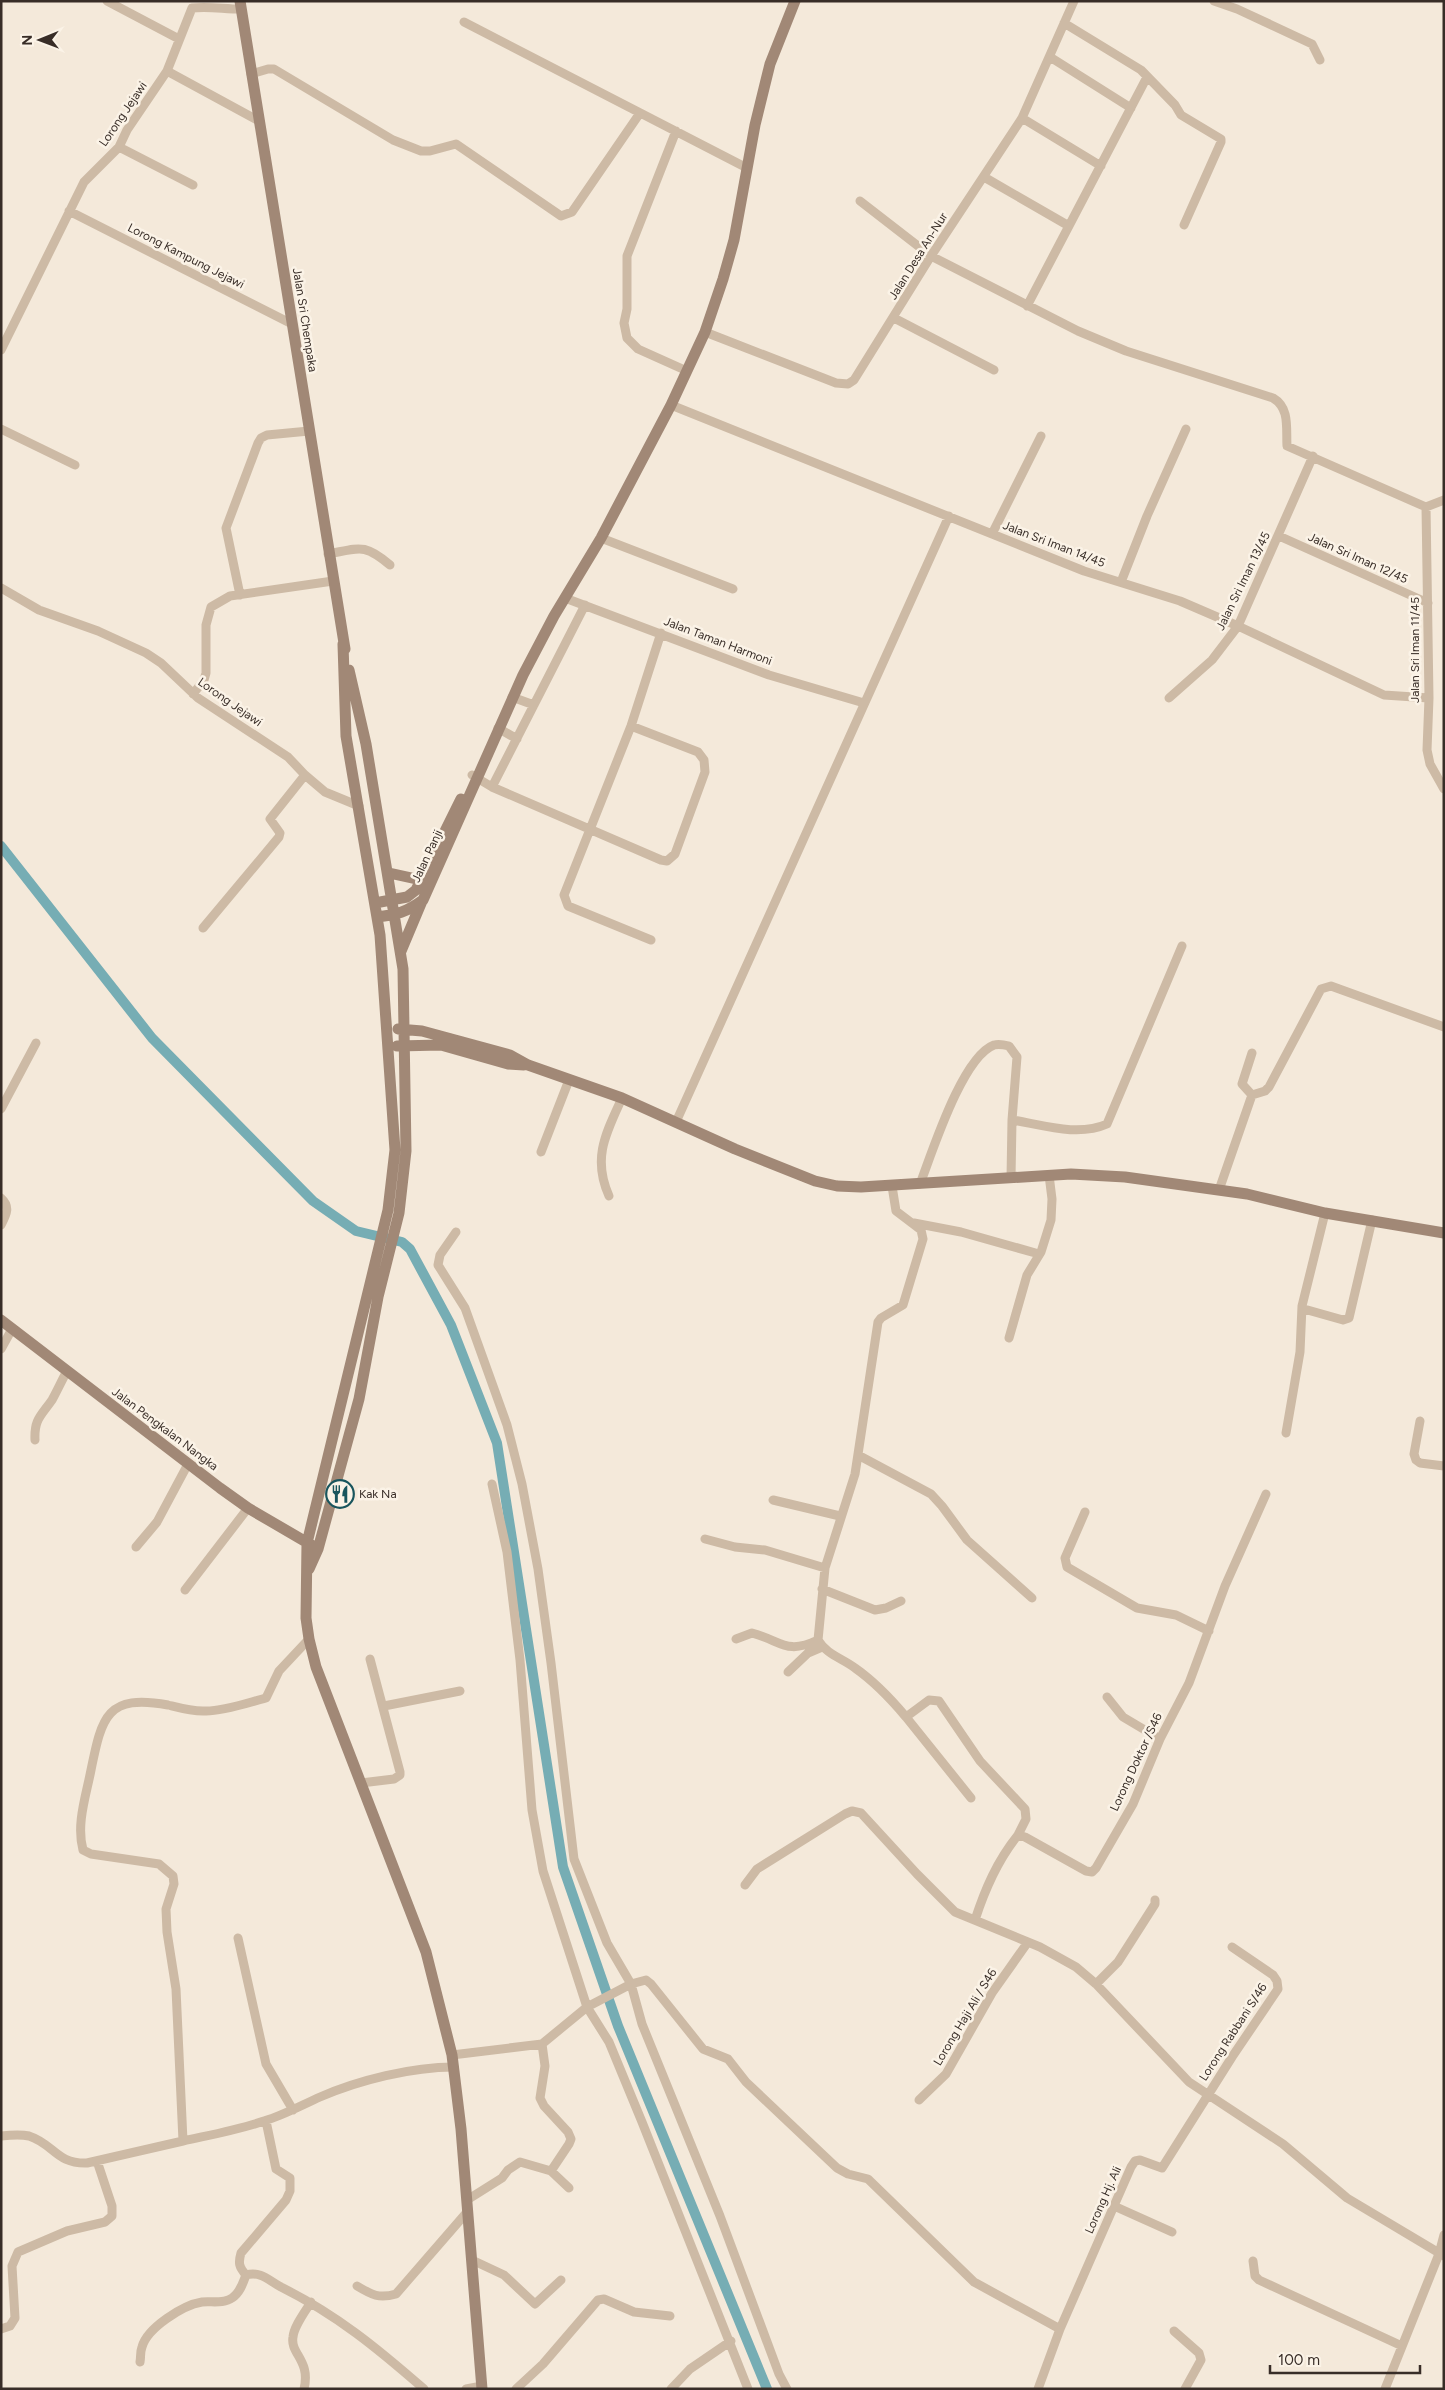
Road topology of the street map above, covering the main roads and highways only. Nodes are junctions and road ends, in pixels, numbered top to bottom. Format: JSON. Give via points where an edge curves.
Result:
{"nodes":[{"id":1,"x":795,"y":1,"type":"edge"},
{"id":2,"x":240,"y":5,"type":"edge"},
{"id":3,"x":344,"y":644,"type":"junction"},
{"id":4,"x":475,"y":777,"type":"junction"},
{"id":5,"x":389,"y":873,"type":"junction"},
{"id":6,"x":421,"y":880,"type":"junction"},
{"id":7,"x":393,"y":900,"type":"junction"},
{"id":8,"x":423,"y":900,"type":"junction"},
{"id":9,"x":375,"y":904,"type":"junction"},
{"id":10,"x":396,"y":915,"type":"junction"},
{"id":11,"x":377,"y":917,"type":"junction"},
{"id":12,"x":401,"y":953,"type":"junction"},
{"id":13,"x":386,"y":1029,"type":"junction"},
{"id":14,"x":404,"y":1030,"type":"junction"},
{"id":15,"x":404,"y":1046,"type":"junction"},
{"id":16,"x":388,"y":1047,"type":"junction"},
{"id":17,"x":528,"y":1065,"type":"junction"},
{"id":18,"x":394,"y":1216,"type":"junction"},
{"id":19,"x":1444,"y":1233,"type":"edge"},
{"id":20,"x":1,"y":1320,"type":"edge"},
{"id":21,"x":307,"y":1543,"type":"junction"},
{"id":22,"x":318,"y":1549,"type":"junction"},
{"id":23,"x":308,"y":1571,"type":"junction"},
{"id":24,"x":482,"y":2387,"type":"edge"}],
"edges":[{"from":1,"to":4,"type":"main road","via":[[770,64],[734,240],[705,332],[671,405],[601,538],[512,697]]},
{"from":2,"to":3,"type":"main road","name":"Jalan Sri Chempaka"},
{"from":3,"to":5,"type":"main road"},
{"from":3,"to":9,"type":"main road","via":[[346,736]]},
{"from":4,"to":6,"type":"main road"},
{"from":4,"to":8,"type":"main road","name":"Jalan Panji"},
{"from":5,"to":6,"type":"main road"},
{"from":5,"to":7,"type":"main road"},
{"from":6,"to":7,"type":"main road","via":[[407,897]]},
{"from":7,"to":9,"type":"main road"},
{"from":7,"to":10,"type":"main road"},
{"from":8,"to":10,"type":"main road","name":"Jalan Panji"},
{"from":8,"to":12,"type":"main road"},
{"from":9,"to":11,"type":"main road"},
{"from":10,"to":11,"type":"main road","name":"Jalan Panji"},
{"from":10,"to":12,"type":"main road"},
{"from":11,"to":13,"type":"main road"},
{"from":12,"to":14,"type":"main road"},
{"from":13,"to":14,"type":"main road"},
{"from":13,"to":16,"type":"main road"},
{"from":14,"to":15,"type":"main road"},
{"from":14,"to":17,"type":"main road","via":[[422,1031],[510,1055]]},
{"from":15,"to":16,"type":"main road"},
{"from":15,"to":17,"type":"main road","via":[[441,1045],[508,1064]]},
{"from":15,"to":18,"type":"main road","via":[[406,1151]]},
{"from":16,"to":18,"type":"main road","via":[[395,1150]]},
{"from":17,"to":19,"type":"main road","via":[[622,1098],[735,1149],[837,1186],[892,1186],[1071,1174],[1125,1177],[1247,1194],[1326,1213]]},
{"from":18,"to":21,"type":"main road","via":[[376,1258]]},
{"from":18,"to":22,"type":"main road","via":[[359,1400]]},
{"from":20,"to":21,"type":"main road","name":"Jalan Pengkalan Nangka","via":[[248,1508]]},
{"from":21,"to":22,"type":"main road","name":"Jalan Pengkalan Nangka"},
{"from":21,"to":23,"type":"main road"},
{"from":22,"to":23,"type":"main road"},
{"from":23,"to":24,"type":"main road","via":[[306,1618],[316,1667],[426,1952],[453,2061]]}]}
